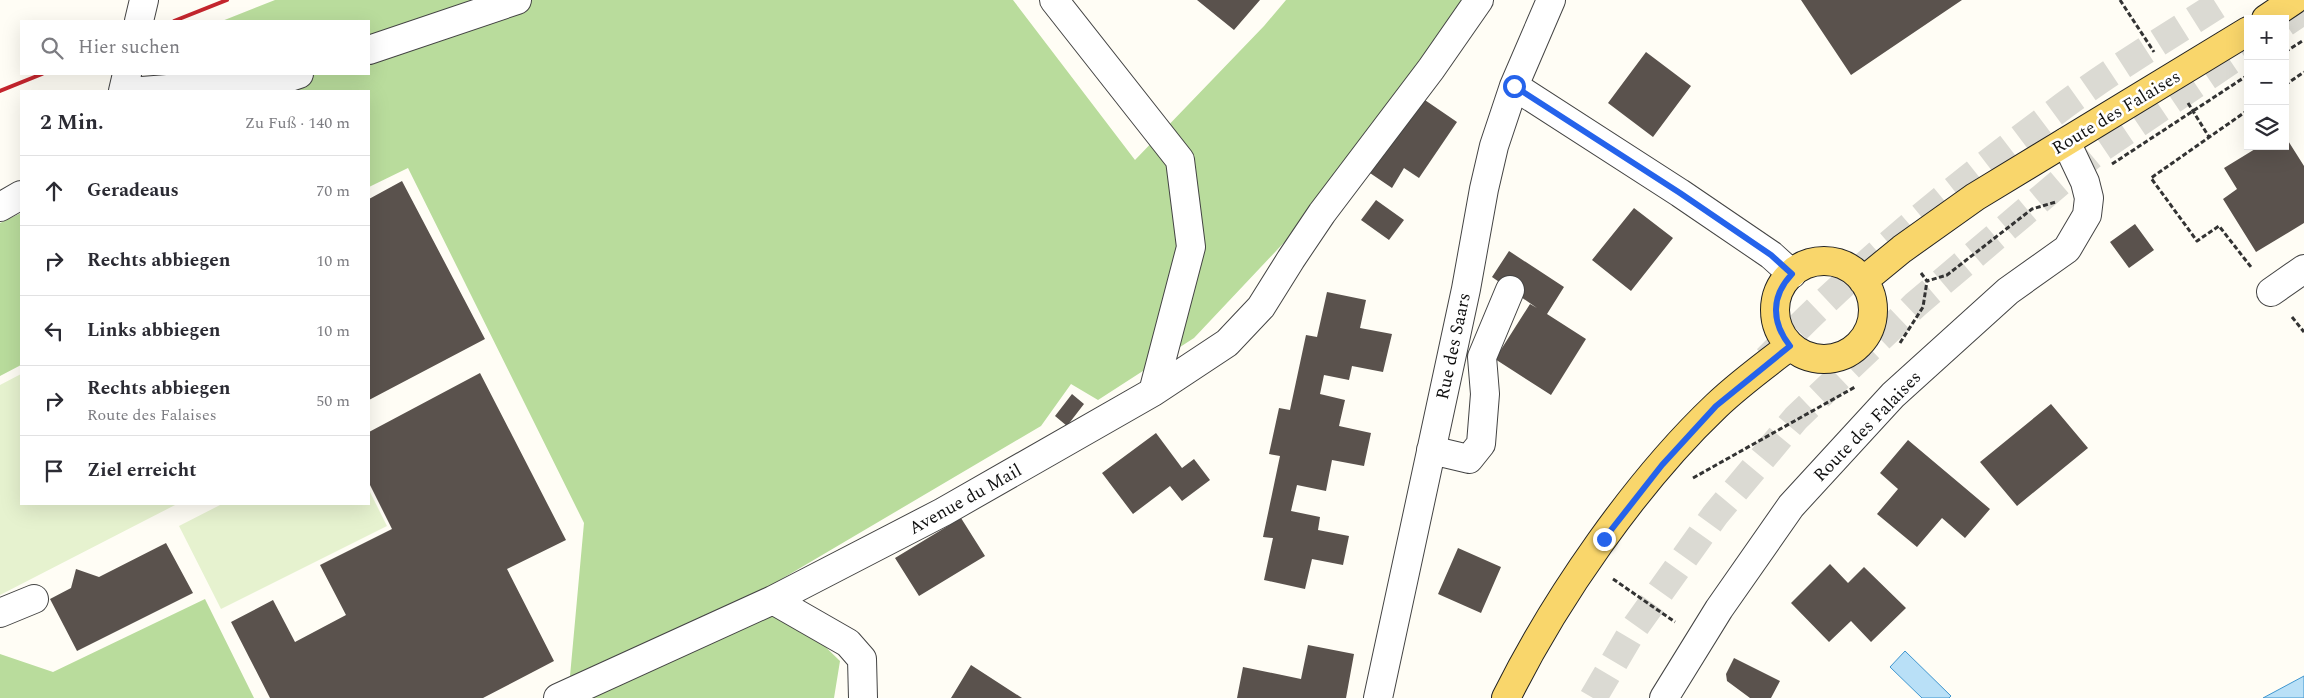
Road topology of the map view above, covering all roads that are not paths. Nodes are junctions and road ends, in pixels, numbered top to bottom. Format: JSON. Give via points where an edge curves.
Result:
{"nodes":[{"id":1,"x":517,"y":0,"type":"edge"},
{"id":2,"x":1054,"y":0,"type":"edge"},
{"id":3,"x":1479,"y":0,"type":"edge"},
{"id":4,"x":1551,"y":0,"type":"edge"},
{"id":5,"x":2294,"y":0,"type":"edge"},
{"id":6,"x":2272,"y":15,"type":"edge"},
{"id":7,"x":2244,"y":33,"type":"edge"},
{"id":8,"x":370,"y":50,"type":"edge"},
{"id":9,"x":127,"y":75,"type":"edge"},
{"id":10,"x":296,"y":75,"type":"edge"},
{"id":11,"x":1514,"y":86,"type":"junction"},
{"id":12,"x":123,"y":90,"type":"edge"},
{"id":13,"x":155,"y":90,"type":"edge"},
{"id":14,"x":2066,"y":142,"type":"junction"},
{"id":15,"x":20,"y":196,"type":"edge"},
{"id":16,"x":0,"y":207,"type":"edge"},
{"id":17,"x":2304,"y":269,"type":"edge"},
{"id":18,"x":1792,"y":274,"type":"junction"},
{"id":19,"x":1862,"y":281,"type":"junction"},
{"id":20,"x":1510,"y":290,"type":"dead end"},
{"id":21,"x":2271,"y":292,"type":"road end"},
{"id":22,"x":1790,"y":346,"type":"junction"},
{"id":23,"x":1153,"y":392,"type":"junction"},
{"id":24,"x":1431,"y":450,"type":"junction"},
{"id":25,"x":34,"y":599,"type":"dead end"},
{"id":26,"x":773,"y":600,"type":"junction"},
{"id":27,"x":0,"y":614,"type":"edge"},
{"id":28,"x":558,"y":698,"type":"edge"},
{"id":29,"x":864,"y":698,"type":"edge"},
{"id":30,"x":1378,"y":698,"type":"edge"},
{"id":31,"x":1506,"y":698,"type":"edge"},
{"id":32,"x":1664,"y":698,"type":"edge"}],
"edges":[{"from":1,"to":8,"type":"street"},
{"from":2,"to":23,"type":"street","via":[[1180,160],[1191,247]]},
{"from":3,"to":23,"type":"street","name":"Avenue du Mail","via":[[1322,213],[1261,307],[1227,343]]},
{"from":4,"to":11,"type":"street","name":"Rue des Saars"},
{"from":5,"to":6,"type":"main road"},
{"from":7,"to":14,"type":"main road","name":"Route des Falaises"},
{"from":9,"to":12,"type":"street"},
{"from":10,"to":13,"type":"street","via":[[281,80]]},
{"from":11,"to":18,"type":"street","via":[[1771,255]]},
{"from":11,"to":24,"type":"street","name":"Rue des Saars","via":[[1484,189]]},
{"from":14,"to":19,"type":"main road","name":"Route des Falaises","via":[[1975,197]]},
{"from":14,"to":32,"type":"street","name":"Route des Falaises","via":[[2089,198],[2087,215],[2067,248],[2008,290],[1893,395],[1791,506],[1719,609]]},
{"from":15,"to":16,"type":"street"},
{"from":17,"to":21,"type":"street"},
{"from":18,"to":19,"type":"main road","via":[[1803,266],[1829,262],[1842,265]]},
{"from":18,"to":22,"type":"main road","via":[[1779,292],[1775,309],[1778,326]]},
{"from":19,"to":22,"type":"main road","via":[[1870,294],[1873,308],[1866,336],[1856,347],[1844,355],[1816,359]]},
{"from":20,"to":24,"type":"street","via":[[1482,357],[1485,394],[1481,444],[1468,459]]},
{"from":22,"to":31,"type":"main road","via":[[1716,406],[1641,491],[1589,561],[1540,636]]},
{"from":23,"to":26,"type":"street","name":"Avenue du Mail","via":[[943,512]]},
{"from":24,"to":30,"type":"street","name":"Rue des Saars"},
{"from":25,"to":27,"type":"street"},
{"from":26,"to":28,"type":"street","name":"Avenue du Mail"},
{"from":26,"to":29,"type":"street","via":[[848,643],[862,659]]}]}
